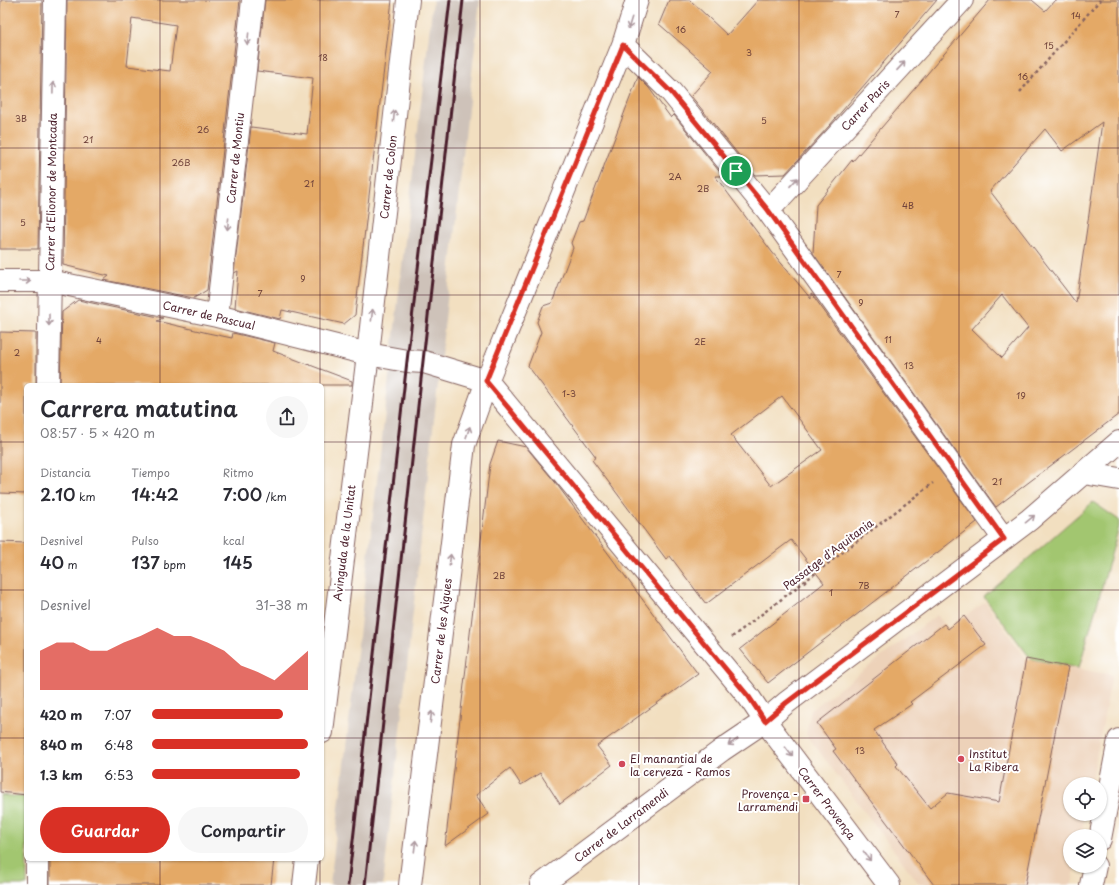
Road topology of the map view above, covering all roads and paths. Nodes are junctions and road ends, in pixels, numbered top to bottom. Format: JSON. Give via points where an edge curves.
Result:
{"nodes":[{"id":1,"x":55,"y":0,"type":"edge"},
{"id":2,"x":253,"y":0,"type":"edge"},
{"id":3,"x":408,"y":0,"type":"edge"},
{"id":4,"x":637,"y":0,"type":"edge"},
{"id":5,"x":962,"y":0,"type":"edge"},
{"id":6,"x":1100,"y":0,"type":"edge"},
{"id":7,"x":623,"y":45,"type":"junction"},
{"id":8,"x":1020,"y":92,"type":"dead end"},
{"id":9,"x":768,"y":210,"type":"junction"},
{"id":10,"x":0,"y":281,"type":"edge"},
{"id":11,"x":49,"y":281,"type":"junction"},
{"id":12,"x":217,"y":316,"type":"junction"},
{"id":13,"x":368,"y":354,"type":"junction"},
{"id":14,"x":486,"y":381,"type":"junction"},
{"id":15,"x":48,"y":383,"type":"edge"},
{"id":16,"x":1119,"y":442,"type":"edge"},
{"id":17,"x":953,"y":468,"type":"junction"},
{"id":18,"x":1084,"y":473,"type":"junction"},
{"id":19,"x":1119,"y":479,"type":"edge"},
{"id":20,"x":1004,"y":539,"type":"junction"},
{"id":21,"x":712,"y":652,"type":"junction"},
{"id":22,"x":324,"y":716,"type":"edge"},
{"id":23,"x":765,"y":721,"type":"junction"},
{"id":24,"x":1119,"y":740,"type":"edge"},
{"id":25,"x":1102,"y":829,"type":"edge"},
{"id":26,"x":37,"y":861,"type":"edge"},
{"id":27,"x":307,"y":861,"type":"edge"},
{"id":28,"x":1094,"y":873,"type":"edge"},
{"id":29,"x":37,"y":885,"type":"edge"},
{"id":30,"x":304,"y":885,"type":"edge"},
{"id":31,"x":410,"y":885,"type":"edge"},
{"id":32,"x":541,"y":885,"type":"edge"},
{"id":33,"x":889,"y":885,"type":"edge"},
{"id":34,"x":1091,"y":885,"type":"edge"}],
"edges":[{"from":11,"to":1,"type":"street","name":"Carrer d'Elionor de Montcada","one_way":true},
{"from":2,"to":12,"type":"street","name":"Carrer de Montiu","one_way":true},
{"from":13,"to":3,"type":"street","name":"Carrer de Colon","one_way":true},
{"from":4,"to":7,"type":"street","name":"Carrer de les Aigues","one_way":true},
{"from":9,"to":5,"type":"street","name":"Carrer Paris","one_way":true},
{"from":6,"to":8,"type":"path"},
{"from":7,"to":9,"type":"street","via":[[671,92]]},
{"from":7,"to":14,"type":"street","name":"Carrer de les Aigues"},
{"from":9,"to":17,"type":"street"},
{"from":10,"to":11,"type":"street","name":"Carrer de Pascual","one_way":true},
{"from":11,"to":12,"type":"street","name":"Carrer de Pascual"},
{"from":11,"to":15,"type":"street","name":"Carrer d'Elionor de Montcada","one_way":true},
{"from":12,"to":13,"type":"street","name":"Carrer de Pascual"},
{"from":13,"to":14,"type":"street","name":"Carrer de Pascual","via":[[424,362]]},
{"from":13,"to":22,"type":"street","name":"Avinguda de la Unitat"},
{"from":14,"to":21,"type":"street","name":"Carrer Provença"},
{"from":31,"to":14,"type":"street","name":"Carrer de les Aigues","one_way":true,"via":[[464,445]]},
{"from":16,"to":18,"type":"street","name":"Carrer de Larramendi"},
{"from":17,"to":20,"type":"street"},
{"from":17,"to":21,"type":"path","name":"Passatge d'Aquitania"},
{"from":18,"to":19,"type":"street"},
{"from":20,"to":18,"type":"street","name":"Carrer de Larramendi","one_way":true},
{"from":20,"to":23,"type":"street","name":"Carrer de Larramendi"},
{"from":21,"to":23,"type":"street","name":"Carrer Provença"},
{"from":23,"to":32,"type":"street","name":"Carrer de Larramendi","one_way":true,"via":[[722,750]]},
{"from":23,"to":33,"type":"street","name":"Carrer Provença","one_way":true},
{"from":24,"to":25,"type":"street"},
{"from":26,"to":29,"type":"street"},
{"from":27,"to":30,"type":"street"},
{"from":28,"to":34,"type":"street"}]}
